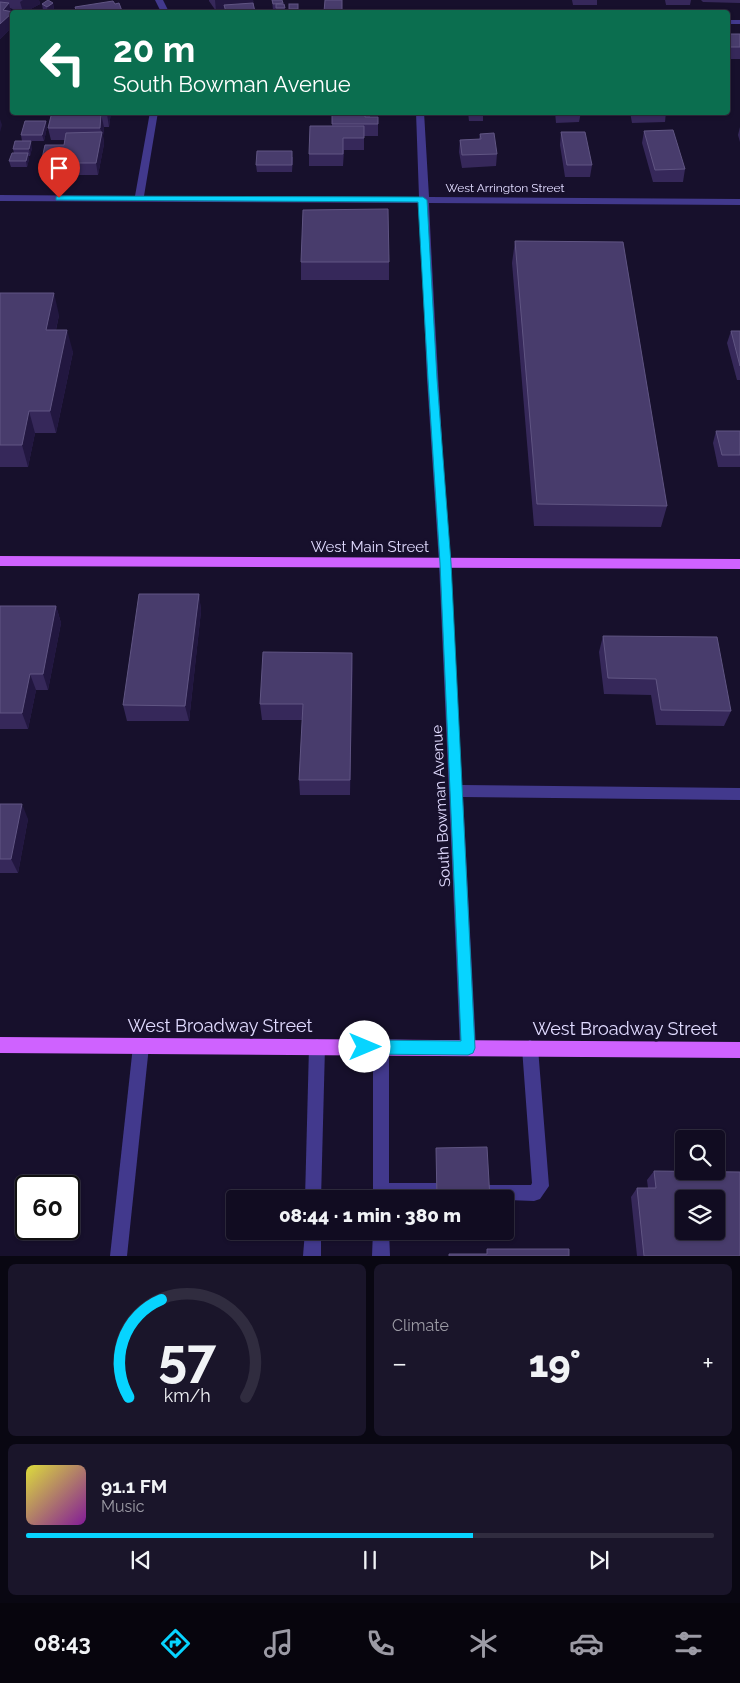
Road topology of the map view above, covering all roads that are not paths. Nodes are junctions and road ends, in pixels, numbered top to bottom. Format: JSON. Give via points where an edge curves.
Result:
{"nodes":[{"id":1,"x":153,"y":115,"type":"edge"},
{"id":2,"x":420,"y":115,"type":"edge"},
{"id":3,"x":0,"y":198,"type":"edge"},
{"id":4,"x":139,"y":199,"type":"junction"},
{"id":5,"x":423,"y":200,"type":"junction"},
{"id":6,"x":740,"y":202,"type":"edge"},
{"id":7,"x":0,"y":561,"type":"edge"},
{"id":8,"x":446,"y":563,"type":"junction"},
{"id":9,"x":740,"y":564,"type":"edge"},
{"id":10,"x":456,"y":790,"type":"junction"},
{"id":11,"x":740,"y":794,"type":"edge"},
{"id":12,"x":0,"y":1045,"type":"edge"},
{"id":13,"x":141,"y":1046,"type":"junction"},
{"id":14,"x":316,"y":1047,"type":"junction"},
{"id":15,"x":381,"y":1047,"type":"junction"},
{"id":16,"x":468,"y":1048,"type":"junction"},
{"id":17,"x":530,"y":1048,"type":"junction"},
{"id":18,"x":740,"y":1050,"type":"edge"},
{"id":19,"x":313,"y":1190,"type":"edge"},
{"id":20,"x":381,"y":1190,"type":"edge"},
{"id":21,"x":514,"y":1193,"type":"edge"},
{"id":22,"x":313,"y":1240,"type":"edge"},
{"id":23,"x":381,"y":1240,"type":"edge"},
{"id":24,"x":118,"y":1256,"type":"edge"},
{"id":25,"x":312,"y":1256,"type":"edge"},
{"id":26,"x":381,"y":1256,"type":"edge"}],
"edges":[{"from":1,"to":4,"type":"street"},
{"from":2,"to":5,"type":"street","name":"South Bowman Avenue"},
{"from":3,"to":4,"type":"street","name":"West Arrington Street"},
{"from":4,"to":5,"type":"street","name":"West Arrington Street"},
{"from":5,"to":6,"type":"street","name":"West Arrington Street"},
{"from":5,"to":8,"type":"street","name":"South Bowman Avenue"},
{"from":7,"to":8,"type":"main road","name":"West Main Street"},
{"from":8,"to":9,"type":"main road","name":"West Main Street"},
{"from":8,"to":10,"type":"street","name":"South Bowman Avenue"},
{"from":10,"to":11,"type":"street"},
{"from":10,"to":16,"type":"street","name":"South Bowman Avenue"},
{"from":12,"to":13,"type":"main road","name":"West Broadway Street"},
{"from":13,"to":14,"type":"main road","name":"West Broadway Street"},
{"from":13,"to":24,"type":"street"},
{"from":14,"to":15,"type":"main road","name":"West Broadway Street"},
{"from":14,"to":19,"type":"street"},
{"from":15,"to":16,"type":"main road","name":"West Broadway Street"},
{"from":15,"to":20,"type":"street"},
{"from":16,"to":17,"type":"main road","name":"West Broadway Street"},
{"from":17,"to":18,"type":"main road","name":"West Broadway Street"},
{"from":17,"to":21,"type":"street","via":[[540,1186],[534,1193]]},
{"from":22,"to":25,"type":"street"},
{"from":23,"to":26,"type":"street"}]}
